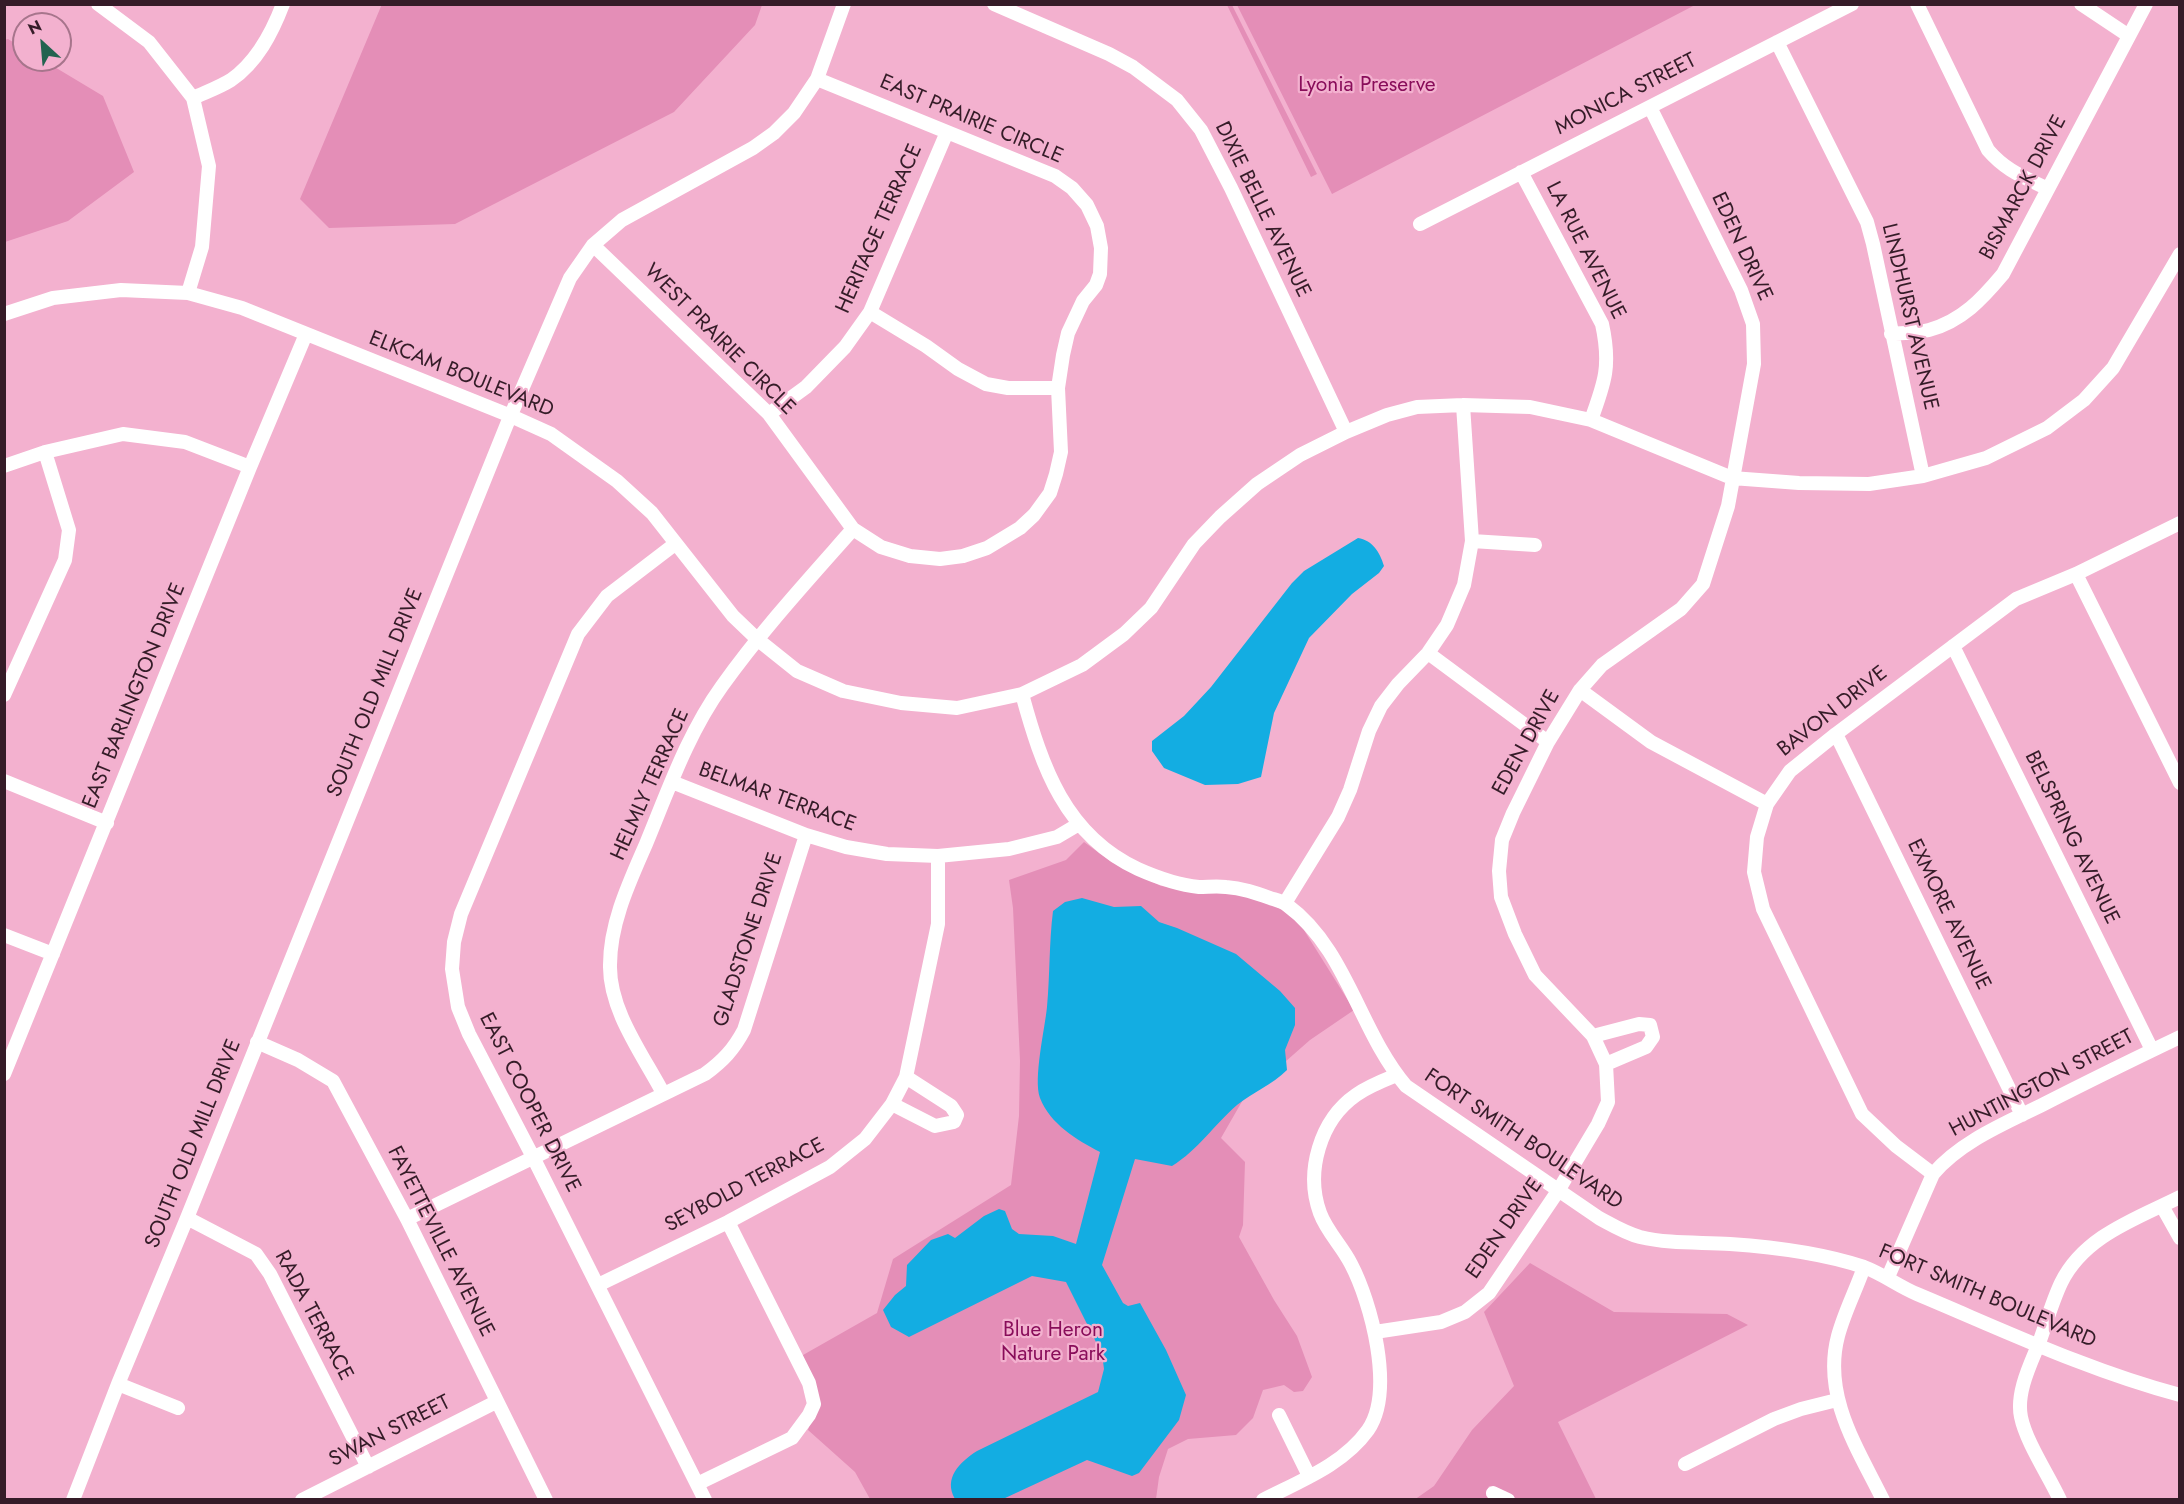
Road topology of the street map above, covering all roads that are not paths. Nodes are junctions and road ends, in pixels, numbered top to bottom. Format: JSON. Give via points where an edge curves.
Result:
{"nodes":[{"id":1,"x":98,"y":4,"type":"edge"},
{"id":2,"x":284,"y":4,"type":"edge"},
{"id":3,"x":844,"y":4,"type":"edge"},
{"id":4,"x":1852,"y":4,"type":"edge"},
{"id":5,"x":1917,"y":4,"type":"edge"},
{"id":6,"x":2081,"y":4,"type":"edge"},
{"id":7,"x":2146,"y":4,"type":"edge"},
{"id":8,"x":996,"y":5,"type":"edge"},
{"id":9,"x":2129,"y":36,"type":"junction"},
{"id":10,"x":1777,"y":42,"type":"junction"},
{"id":11,"x":817,"y":79,"type":"junction"},
{"id":12,"x":193,"y":98,"type":"junction"},
{"id":13,"x":1650,"y":107,"type":"junction"},
{"id":14,"x":947,"y":132,"type":"junction"},
{"id":15,"x":1521,"y":172,"type":"junction"},
{"id":16,"x":2048,"y":189,"type":"junction"},
{"id":17,"x":1420,"y":224,"type":"dead end"},
{"id":18,"x":593,"y":245,"type":"junction"},
{"id":19,"x":2178,"y":259,"type":"edge"},
{"id":20,"x":188,"y":294,"type":"junction"},
{"id":21,"x":870,"y":312,"type":"junction"},
{"id":22,"x":4,"y":314,"type":"edge"},
{"id":23,"x":306,"y":334,"type":"junction"},
{"id":24,"x":1891,"y":334,"type":"junction"},
{"id":25,"x":1058,"y":388,"type":"junction"},
{"id":26,"x":1463,"y":405,"type":"junction"},
{"id":27,"x":769,"y":414,"type":"junction"},
{"id":28,"x":511,"y":416,"type":"junction"},
{"id":29,"x":1591,"y":420,"type":"junction"},
{"id":30,"x":1346,"y":432,"type":"junction"},
{"id":31,"x":45,"y":452,"type":"junction"},
{"id":32,"x":4,"y":466,"type":"edge"},
{"id":33,"x":250,"y":467,"type":"junction"},
{"id":34,"x":1923,"y":477,"type":"junction"},
{"id":35,"x":1732,"y":478,"type":"junction"},
{"id":36,"x":2180,"y":522,"type":"edge"},
{"id":37,"x":853,"y":529,"type":"junction"},
{"id":38,"x":1472,"y":542,"type":"junction"},
{"id":39,"x":675,"y":544,"type":"junction"},
{"id":40,"x":1535,"y":545,"type":"dead end"},
{"id":41,"x":2076,"y":574,"type":"junction"},
{"id":42,"x":757,"y":639,"type":"junction"},
{"id":43,"x":1953,"y":646,"type":"junction"},
{"id":44,"x":1428,"y":653,"type":"junction"},
{"id":45,"x":1580,"y":690,"type":"junction"},
{"id":46,"x":1022,"y":694,"type":"junction"},
{"id":47,"x":4,"y":695,"type":"edge"},
{"id":48,"x":1836,"y":734,"type":"junction"},
{"id":49,"x":1548,"y":742,"type":"junction"},
{"id":50,"x":4,"y":781,"type":"edge"},
{"id":51,"x":672,"y":782,"type":"junction"},
{"id":52,"x":2180,"y":783,"type":"edge"},
{"id":53,"x":1767,"y":804,"type":"junction"},
{"id":54,"x":106,"y":823,"type":"junction"},
{"id":55,"x":1079,"y":824,"type":"junction"},
{"id":56,"x":806,"y":835,"type":"junction"},
{"id":57,"x":938,"y":856,"type":"junction"},
{"id":58,"x":1285,"y":903,"type":"junction"},
{"id":59,"x":4,"y":935,"type":"edge"},
{"id":60,"x":53,"y":954,"type":"junction"},
{"id":61,"x":1593,"y":1036,"type":"junction"},
{"id":62,"x":2180,"y":1037,"type":"edge"},
{"id":63,"x":257,"y":1042,"type":"junction"},
{"id":64,"x":2152,"y":1050,"type":"junction"},
{"id":65,"x":1606,"y":1064,"type":"junction"},
{"id":66,"x":4,"y":1074,"type":"edge"},
{"id":67,"x":1397,"y":1076,"type":"junction"},
{"id":68,"x":906,"y":1077,"type":"junction"},
{"id":69,"x":663,"y":1093,"type":"junction"},
{"id":70,"x":892,"y":1104,"type":"junction"},
{"id":71,"x":2022,"y":1115,"type":"junction"},
{"id":72,"x":533,"y":1157,"type":"junction"},
{"id":73,"x":1932,"y":1174,"type":"junction"},
{"id":74,"x":1558,"y":1191,"type":"junction"},
{"id":75,"x":2180,"y":1197,"type":"edge"},
{"id":76,"x":2162,"y":1206,"type":"junction"},
{"id":77,"x":188,"y":1218,"type":"junction"},
{"id":78,"x":407,"y":1219,"type":"junction"},
{"id":79,"x":728,"y":1222,"type":"junction"},
{"id":80,"x":2180,"y":1238,"type":"edge"},
{"id":81,"x":1864,"y":1267,"type":"junction"},
{"id":82,"x":1888,"y":1277,"type":"junction"},
{"id":83,"x":598,"y":1286,"type":"junction"},
{"id":84,"x":1375,"y":1332,"type":"junction"},
{"id":85,"x":2038,"y":1344,"type":"junction"},
{"id":86,"x":118,"y":1384,"type":"junction"},
{"id":87,"x":2180,"y":1395,"type":"edge"},
{"id":88,"x":1837,"y":1400,"type":"junction"},
{"id":89,"x":496,"y":1402,"type":"junction"},
{"id":90,"x":178,"y":1408,"type":"dead end"},
{"id":91,"x":1279,"y":1415,"type":"dead end"},
{"id":92,"x":1684,"y":1464,"type":"dead end"},
{"id":93,"x":368,"y":1467,"type":"junction"},
{"id":94,"x":1309,"y":1476,"type":"junction"},
{"id":95,"x":697,"y":1484,"type":"junction"},
{"id":96,"x":1492,"y":1493,"type":"dead end"},
{"id":97,"x":73,"y":1500,"type":"edge"},
{"id":98,"x":302,"y":1500,"type":"edge"},
{"id":99,"x":546,"y":1500,"type":"edge"},
{"id":100,"x":705,"y":1500,"type":"edge"},
{"id":101,"x":1263,"y":1500,"type":"edge"},
{"id":102,"x":1508,"y":1500,"type":"edge"},
{"id":103,"x":1884,"y":1500,"type":"edge"},
{"id":104,"x":2061,"y":1500,"type":"edge"}],
"edges":[{"from":1,"to":12,"type":"street","via":[[149,42]]},
{"from":2,"to":12,"type":"street","via":[[275,26],[245,68]]},
{"from":3,"to":11,"type":"street","name":"SOUTH OLD MILL DRIVE"},
{"from":4,"to":10,"type":"street","name":"MONICA STREET"},
{"from":5,"to":16,"type":"street","via":[[1988,150],[2011,172]]},
{"from":6,"to":9,"type":"street"},
{"from":7,"to":9,"type":"street","name":"BISMARCK DRIVE"},
{"from":8,"to":30,"type":"street","name":"DIXIE BELLE AVENUE","via":[[1109,54],[1177,100],[1201,130],[1232,188]]},
{"from":9,"to":16,"type":"street","name":"BISMARCK DRIVE"},
{"from":10,"to":13,"type":"street","name":"MONICA STREET"},
{"from":10,"to":24,"type":"street","name":"LINDHURST AVENUE","via":[[1867,222]]},
{"from":11,"to":14,"type":"street","name":"EAST PRAIRIE CIRCLE"},
{"from":11,"to":18,"type":"street","name":"SOUTH OLD MILL DRIVE","via":[[774,134],[622,220]]},
{"from":12,"to":20,"type":"street","via":[[209,166],[202,247]]},
{"from":13,"to":15,"type":"street","name":"MONICA STREET"},
{"from":13,"to":35,"type":"street","name":"EDEN DRIVE","via":[[1741,291],[1753,324],[1754,364]]},
{"from":14,"to":21,"type":"street","name":"HERITAGE TERRACE"},
{"from":14,"to":25,"type":"street","name":"EAST PRAIRIE CIRCLE","via":[[1055,176],[1072,188],[1097,226],[1100,274],[1068,333]]},
{"from":15,"to":17,"type":"street","name":"MONICA STREET"},
{"from":15,"to":29,"type":"street","name":"LA RUE AVENUE","via":[[1602,324],[1607,347],[1605,381]]},
{"from":16,"to":24,"type":"street","name":"BISMARCK DRIVE","via":[[2003,273],[1982,300],[1960,316],[1929,330]]},
{"from":18,"to":27,"type":"street","name":"WEST PRAIRIE CIRCLE"},
{"from":18,"to":28,"type":"street","name":"SOUTH OLD MILL DRIVE","via":[[570,278]]},
{"from":19,"to":34,"type":"street","name":"ELKCAM BOULEVARD","via":[[2113,368],[2084,400],[2047,428],[1986,458]]},
{"from":20,"to":22,"type":"street","name":"ELKCAM BOULEVARD","via":[[121,290],[53,298]]},
{"from":20,"to":23,"type":"street","name":"ELKCAM BOULEVARD","via":[[242,308]]},
{"from":21,"to":25,"type":"street","via":[[986,384]]},
{"from":21,"to":27,"type":"street","name":"HERITAGE TERRACE","via":[[845,347],[806,387]]},
{"from":23,"to":28,"type":"street","name":"ELKCAM BOULEVARD"},
{"from":23,"to":33,"type":"street","name":"EAST BARLINGTON DRIVE"},
{"from":24,"to":34,"type":"street","name":"LINDHURST AVENUE"},
{"from":25,"to":37,"type":"street","name":"EAST PRAIRIE CIRCLE","via":[[1061,452],[1056,474],[1050,493],[1020,528],[987,548],[940,559],[910,556],[881,547]]},
{"from":26,"to":29,"type":"street","name":"ELKCAM BOULEVARD","via":[[1530,407]]},
{"from":26,"to":30,"type":"street","name":"ELKCAM BOULEVARD","via":[[1417,407]]},
{"from":26,"to":38,"type":"street"},
{"from":27,"to":37,"type":"street","name":"WEST PRAIRIE CIRCLE"},
{"from":28,"to":39,"type":"street","name":"ELKCAM BOULEVARD","via":[[551,434],[617,481],[652,513]]},
{"from":28,"to":63,"type":"street","name":"SOUTH OLD MILL DRIVE"},
{"from":29,"to":35,"type":"street","name":"ELKCAM BOULEVARD"},
{"from":30,"to":46,"type":"street","name":"ELKCAM BOULEVARD","via":[[1300,455],[1257,484],[1220,517],[1194,544],[1151,608],[1124,634],[1082,665]]},
{"from":31,"to":32,"type":"street"},
{"from":31,"to":33,"type":"street","via":[[123,434],[185,442]]},
{"from":31,"to":47,"type":"street","via":[[69,530],[65,560]]},
{"from":33,"to":54,"type":"street","name":"EAST BARLINGTON DRIVE"},
{"from":34,"to":35,"type":"street","name":"ELKCAM BOULEVARD","via":[[1869,484]]},
{"from":35,"to":45,"type":"street","name":"EDEN DRIVE","via":[[1728,506],[1703,584],[1681,609],[1602,666]]},
{"from":36,"to":41,"type":"street","name":"BAVON DRIVE"},
{"from":37,"to":42,"type":"street","name":"HELMLY TERRACE"},
{"from":38,"to":40,"type":"street"},
{"from":38,"to":44,"type":"street","via":[[1464,585],[1447,625]]},
{"from":39,"to":42,"type":"street","name":"ELKCAM BOULEVARD","via":[[733,616]]},
{"from":39,"to":72,"type":"street","name":"EAST COOPER DRIVE","via":[[607,596],[578,634],[461,914],[454,942],[452,969],[458,1007]]},
{"from":41,"to":43,"type":"street","name":"BAVON DRIVE","via":[[2016,599]]},
{"from":41,"to":52,"type":"street"},
{"from":42,"to":46,"type":"street","name":"ELKCAM BOULEVARD","via":[[798,671],[843,691],[901,703],[957,708]]},
{"from":42,"to":51,"type":"street","name":"HELMLY TERRACE","via":[[697,728]]},
{"from":43,"to":48,"type":"street","name":"BAVON DRIVE"},
{"from":43,"to":64,"type":"street","name":"BELSPRING AVENUE"},
{"from":44,"to":49,"type":"street"},
{"from":44,"to":58,"type":"street","via":[[1382,706],[1338,816]]},
{"from":45,"to":49,"type":"street","name":"EDEN DRIVE"},
{"from":45,"to":53,"type":"street","via":[[1651,742]]},
{"from":46,"to":55,"type":"street","name":"FORT SMITH BOULEVARD","via":[[1042,762],[1060,799]]},
{"from":48,"to":53,"type":"street","name":"BAVON DRIVE","via":[[1790,771]]},
{"from":48,"to":71,"type":"street","name":"EXMORE AVENUE"},
{"from":49,"to":61,"type":"street","name":"EDEN DRIVE","via":[[1502,840],[1501,897],[1534,975]]},
{"from":50,"to":54,"type":"street"},
{"from":51,"to":56,"type":"street","name":"BELMAR TERRACE"},
{"from":51,"to":69,"type":"street","name":"HELMLY TERRACE","via":[[626,892],[613,931],[609,966],[616,1007]]},
{"from":53,"to":73,"type":"street","name":"BAVON DRIVE","via":[[1757,837],[1754,872],[1763,909],[1862,1114]]},
{"from":54,"to":60,"type":"street","name":"EAST BARLINGTON DRIVE"},
{"from":55,"to":57,"type":"street","name":"BELMAR TERRACE","via":[[1057,837],[1009,849]]},
{"from":55,"to":58,"type":"street","name":"FORT SMITH BOULEVARD","via":[[1095,842],[1155,876],[1197,887],[1248,890]]},
{"from":56,"to":57,"type":"street","name":"BELMAR TERRACE","via":[[887,854]]},
{"from":56,"to":69,"type":"street","name":"GLADSTONE DRIVE","via":[[736,1046],[705,1074]]},
{"from":57,"to":68,"type":"street","name":"SEYBOLD TERRACE","via":[[938,924]]},
{"from":58,"to":67,"type":"street","name":"FORT SMITH BOULEVARD","via":[[1310,924],[1330,952]]},
{"from":59,"to":60,"type":"street"},
{"from":60,"to":66,"type":"street","name":"EAST BARLINGTON DRIVE"},
{"from":61,"to":65,"type":"street","name":"EDEN DRIVE"},
{"from":61,"to":65,"type":"street","via":[[1639,1024],[1650,1025],[1653,1037],[1646,1047]]},
{"from":62,"to":64,"type":"street","name":"HUNTINGTON STREET"},
{"from":63,"to":77,"type":"street","name":"SOUTH OLD MILL DRIVE"},
{"from":63,"to":78,"type":"street","name":"FAYETTEVILLE AVENUE","via":[[298,1060],[333,1082]]},
{"from":64,"to":71,"type":"street","name":"HUNTINGTON STREET"},
{"from":65,"to":74,"type":"street","name":"EDEN DRIVE","via":[[1608,1102]]},
{"from":67,"to":74,"type":"street","name":"FORT SMITH BOULEVARD","via":[[1426,1101]]},
{"from":67,"to":84,"type":"street","via":[[1354,1096],[1332,1120],[1317,1153],[1314,1183],[1327,1228],[1350,1260],[1364,1289]]},
{"from":68,"to":70,"type":"street","name":"SEYBOLD TERRACE"},
{"from":68,"to":70,"type":"street","via":[[951,1106],[957,1115],[954,1122],[935,1126]]},
{"from":69,"to":72,"type":"street","name":"GLADSTONE DRIVE"},
{"from":70,"to":79,"type":"street","name":"SEYBOLD TERRACE","via":[[865,1139],[830,1167]]},
{"from":71,"to":73,"type":"street","name":"HUNTINGTON STREET","via":[[1963,1147]]},
{"from":72,"to":78,"type":"street","name":"GLADSTONE DRIVE"},
{"from":72,"to":83,"type":"street","name":"EAST COOPER DRIVE"},
{"from":73,"to":82,"type":"street","name":"HUNTINGTON STREET"},
{"from":74,"to":81,"type":"street","name":"FORT SMITH BOULEVARD","via":[[1613,1226],[1638,1236],[1782,1249]]},
{"from":74,"to":84,"type":"street","name":"EDEN DRIVE","via":[[1488,1293],[1465,1312],[1441,1322]]},
{"from":75,"to":76,"type":"street"},
{"from":76,"to":80,"type":"street"},
{"from":76,"to":85,"type":"street","via":[[2112,1230],[2073,1263],[2061,1283]]},
{"from":77,"to":86,"type":"street","name":"SOUTH OLD MILL DRIVE"},
{"from":77,"to":93,"type":"street","name":"RADA TERRACE","via":[[256,1254],[270,1274]]},
{"from":78,"to":89,"type":"street","name":"FAYETTEVILLE AVENUE"},
{"from":79,"to":83,"type":"street","name":"SEYBOLD TERRACE"},
{"from":79,"to":95,"type":"street","via":[[808,1383],[814,1404],[792,1438]]},
{"from":81,"to":82,"type":"street","name":"FORT SMITH BOULEVARD"},
{"from":81,"to":88,"type":"street","via":[[1838,1336],[1834,1356]]},
{"from":82,"to":85,"type":"street","name":"FORT SMITH BOULEVARD","via":[[1910,1291]]},
{"from":83,"to":95,"type":"street","name":"EAST COOPER DRIVE"},
{"from":84,"to":94,"type":"street","via":[[1380,1375],[1378,1404],[1369,1428],[1349,1451]]},
{"from":85,"to":87,"type":"street","name":"FORT SMITH BOULEVARD"},
{"from":85,"to":104,"type":"street","via":[[2027,1371],[2021,1417]]},
{"from":86,"to":90,"type":"street"},
{"from":86,"to":97,"type":"street","name":"SOUTH OLD MILL DRIVE"},
{"from":88,"to":92,"type":"street","via":[[1774,1419]]},
{"from":88,"to":103,"type":"street"},
{"from":89,"to":93,"type":"street","name":"SWAN STREET"},
{"from":89,"to":99,"type":"street","name":"FAYETTEVILLE AVENUE"},
{"from":91,"to":94,"type":"street"},
{"from":93,"to":98,"type":"street","name":"SWAN STREET"},
{"from":94,"to":101,"type":"street"},
{"from":95,"to":100,"type":"street","name":"EAST COOPER DRIVE"},
{"from":96,"to":102,"type":"street"}]}
